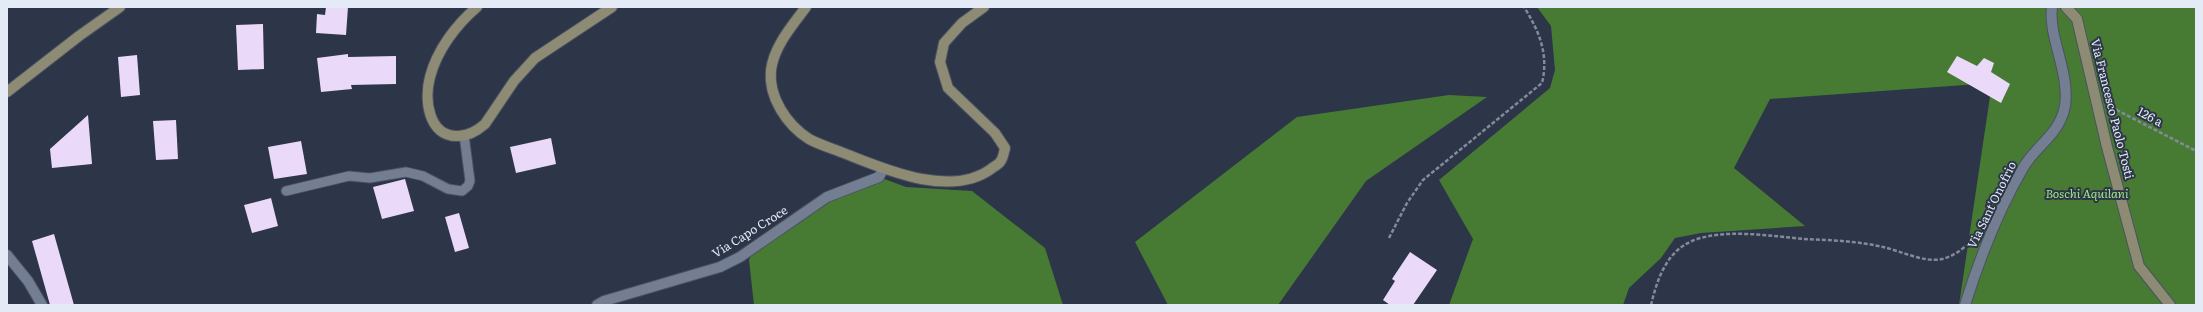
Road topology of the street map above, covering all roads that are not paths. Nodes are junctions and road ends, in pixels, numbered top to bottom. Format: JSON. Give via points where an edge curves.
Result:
{"nodes":[{"id":1,"x":120,"y":7,"type":"edge"},
{"id":2,"x":477,"y":7,"type":"edge"},
{"id":3,"x":612,"y":7,"type":"edge"},
{"id":4,"x":806,"y":7,"type":"edge"},
{"id":5,"x":984,"y":7,"type":"edge"},
{"id":6,"x":2052,"y":7,"type":"edge"},
{"id":7,"x":2066,"y":7,"type":"edge"},
{"id":8,"x":7,"y":92,"type":"edge"},
{"id":9,"x":464,"y":136,"type":"junction"},
{"id":10,"x":883,"y":169,"type":"junction"},
{"id":11,"x":286,"y":190,"type":"dead end"},
{"id":12,"x":7,"y":255,"type":"edge"},
{"id":13,"x":42,"y":305,"type":"edge"},
{"id":14,"x":597,"y":305,"type":"edge"},
{"id":15,"x":1965,"y":305,"type":"edge"},
{"id":16,"x":2170,"y":305,"type":"edge"}],
"edges":[{"from":1,"to":8,"type":"main road"},
{"from":2,"to":9,"type":"main road","via":[[442,49],[428,87],[430,111],[435,125],[446,134]]},
{"from":3,"to":9,"type":"main road","via":[[535,58],[514,81],[485,124]]},
{"from":4,"to":10,"type":"main road","via":[[774,57],[771,71],[772,90],[779,108],[792,124],[809,138]]},
{"from":5,"to":10,"type":"main road","via":[[962,23],[944,43],[940,62],[948,88],[995,133],[1006,148],[1001,162],[980,177],[962,181],[942,182]]},
{"from":6,"to":15,"type":"street","name":"Via Sant'Onofrio","via":[[2054,32],[2064,69],[2065,105],[2058,128],[2024,166],[1986,241]]},
{"from":7,"to":16,"type":"main road","name":"Via Francesco Paolo Tosti","via":[[2077,19],[2095,98],[2140,266]]},
{"from":9,"to":11,"type":"lane","via":[[470,181],[462,191],[448,189],[423,176],[406,172],[370,178],[349,176]]},
{"from":10,"to":14,"type":"street","name":"Via Capo Croce","via":[[879,177],[827,197],[720,268]]},
{"from":12,"to":13,"type":"street","via":[[28,281]]}]}
